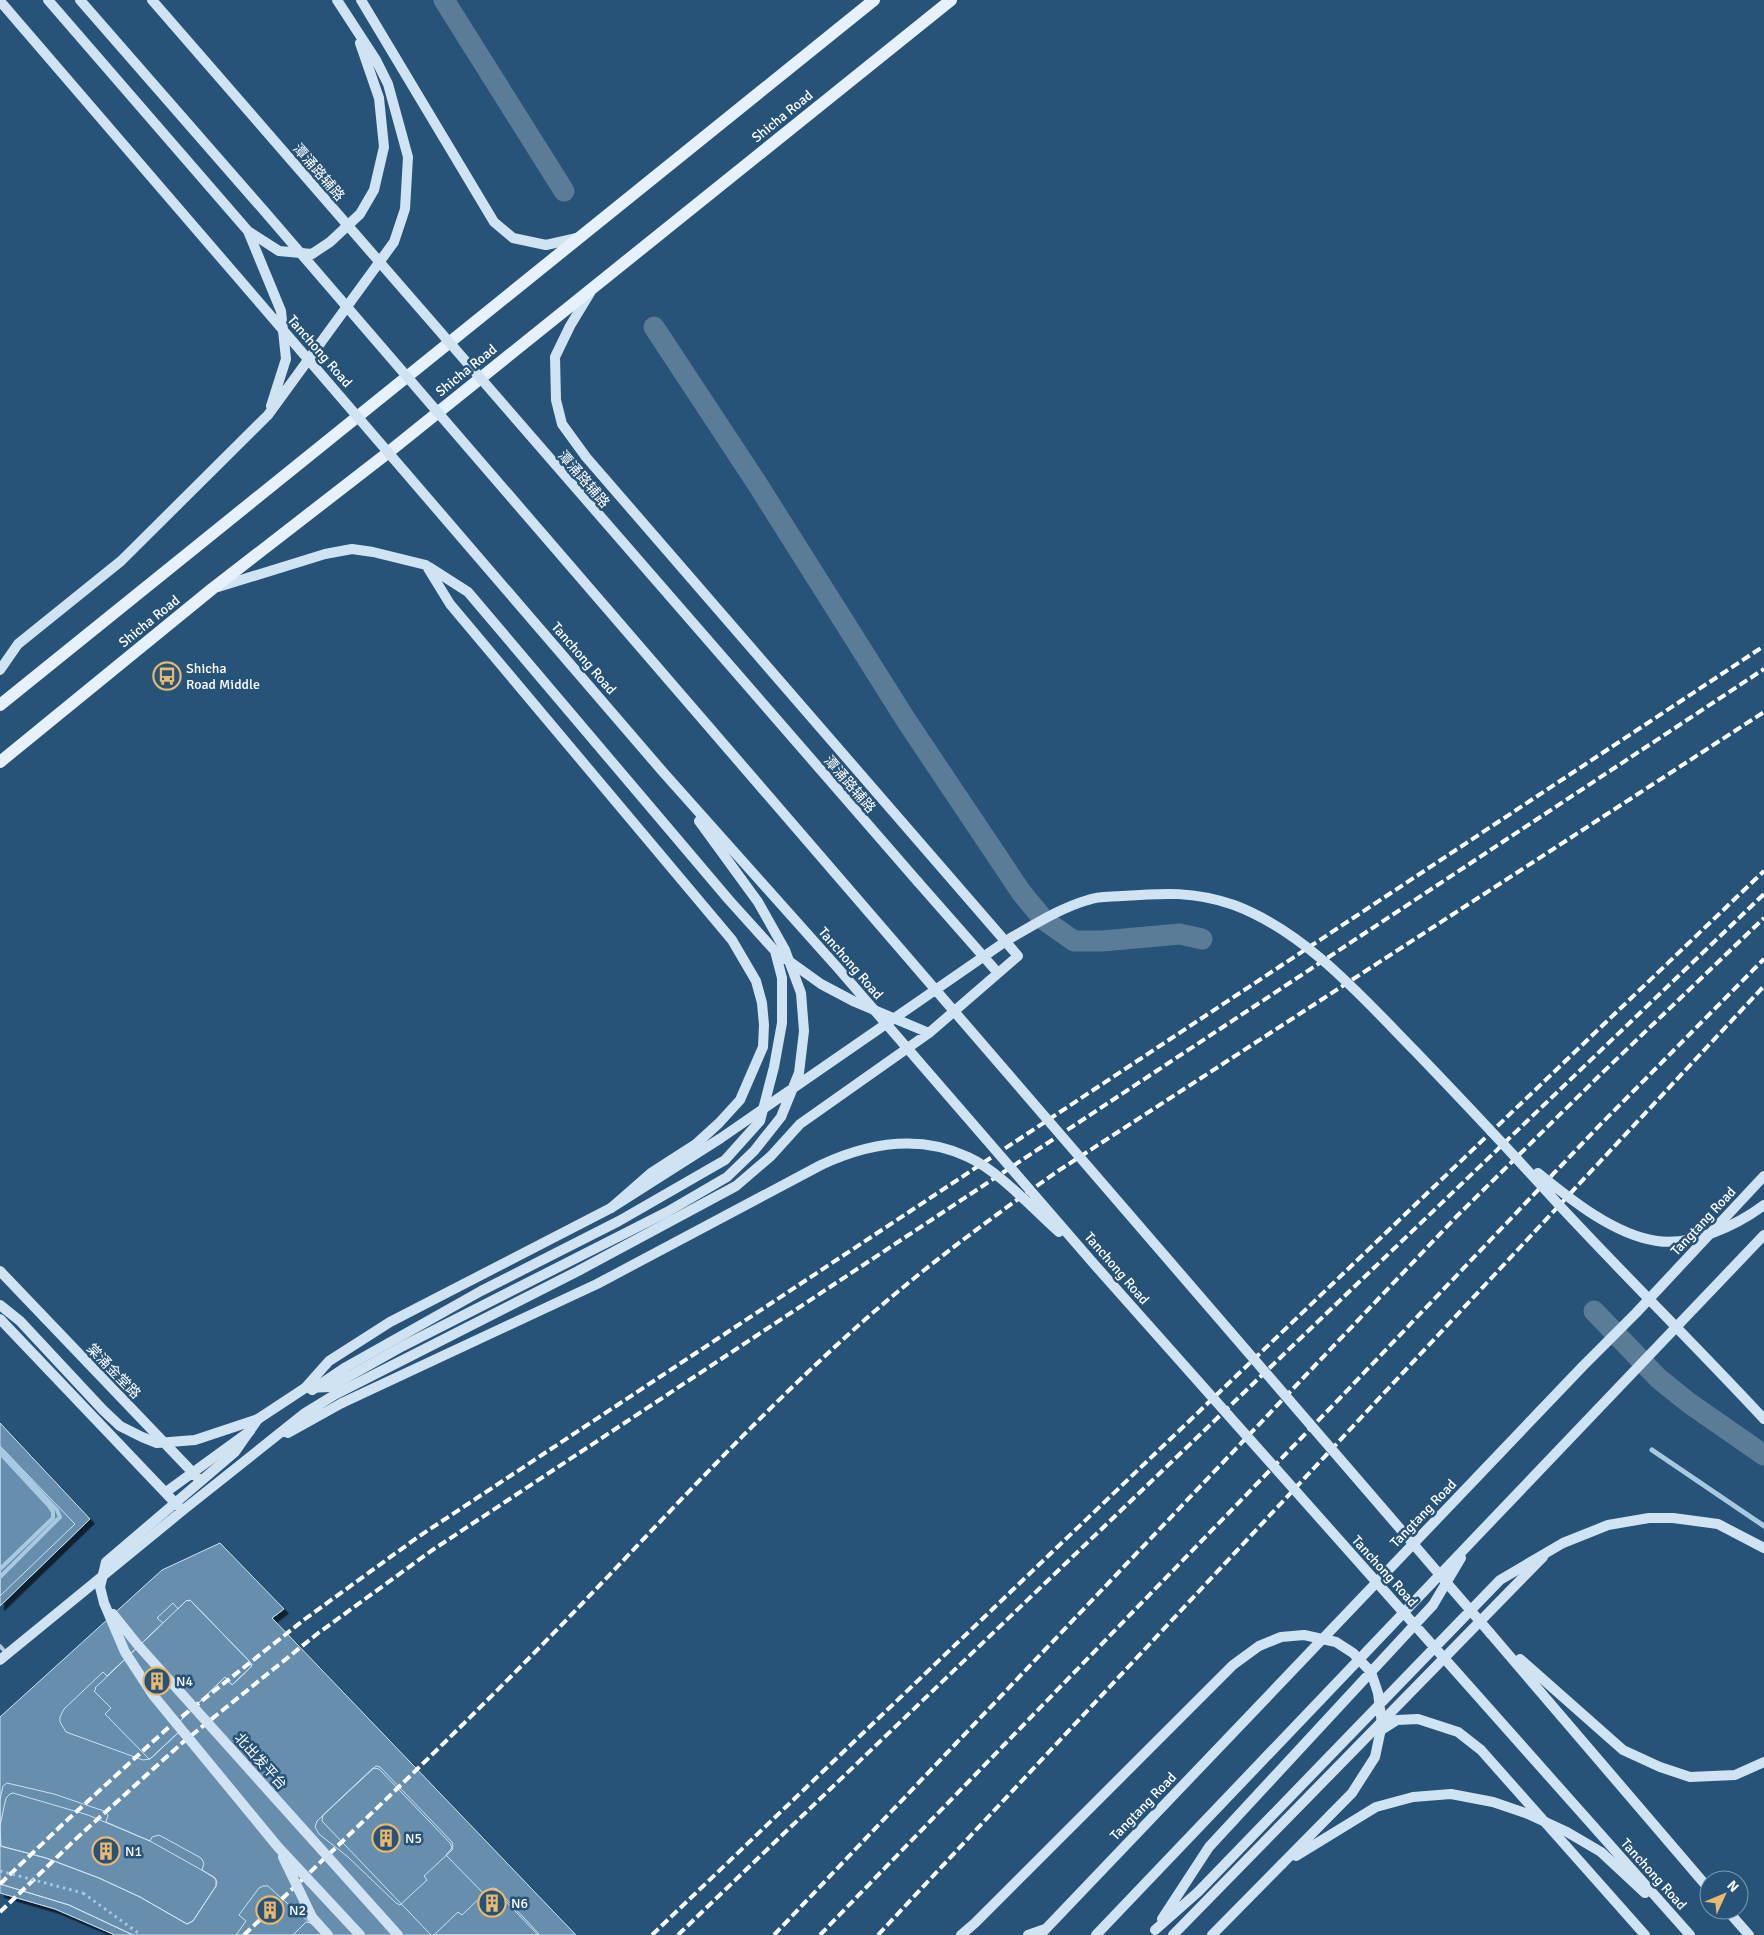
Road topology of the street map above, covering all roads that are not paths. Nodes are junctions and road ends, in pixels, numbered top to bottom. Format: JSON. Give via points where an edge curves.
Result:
{"nodes":[{"id":1,"x":48,"y":0,"type":"edge"},
{"id":2,"x":80,"y":0,"type":"edge"},
{"id":3,"x":152,"y":0,"type":"edge"},
{"id":4,"x":337,"y":0,"type":"edge"},
{"id":5,"x":361,"y":0,"type":"edge"},
{"id":6,"x":874,"y":0,"type":"edge"},
{"id":7,"x":951,"y":0,"type":"edge"},
{"id":8,"x":0,"y":1,"type":"edge"},
{"id":9,"x":355,"y":28,"type":"junction"},
{"id":10,"x":248,"y":231,"type":"junction"},
{"id":11,"x":580,"y":238,"type":"junction"},
{"id":12,"x":593,"y":288,"type":"junction"},
{"id":13,"x":268,"y":415,"type":"junction"},
{"id":14,"x":426,"y":565,"type":"junction"},
{"id":15,"x":212,"y":589,"type":"junction"},
{"id":16,"x":0,"y":670,"type":"edge"},
{"id":17,"x":0,"y":705,"type":"edge"},
{"id":18,"x":0,"y":762,"type":"edge"},
{"id":19,"x":664,"y":772,"type":"junction"},
{"id":20,"x":775,"y":951,"type":"junction"},
{"id":21,"x":998,"y":973,"type":"junction"},
{"id":22,"x":929,"y":1033,"type":"junction"},
{"id":23,"x":1512,"y":1152,"type":"junction"},
{"id":24,"x":1764,"y":1176,"type":"edge"},
{"id":25,"x":1764,"y":1206,"type":"edge"},
{"id":26,"x":612,"y":1208,"type":"junction"},
{"id":27,"x":1764,"y":1235,"type":"edge"},
{"id":28,"x":1094,"y":1264,"type":"junction"},
{"id":29,"x":0,"y":1271,"type":"edge"},
{"id":30,"x":0,"y":1304,"type":"edge"},
{"id":31,"x":0,"y":1319,"type":"edge"},
{"id":32,"x":305,"y":1388,"type":"junction"},
{"id":33,"x":258,"y":1419,"type":"junction"},
{"id":34,"x":1764,"y":1419,"type":"edge"},
{"id":35,"x":263,"y":1447,"type":"junction"},
{"id":36,"x":0,"y":1448,"type":"edge"},
{"id":37,"x":1652,"y":1450,"type":"dead end"},
{"id":38,"x":0,"y":1452,"type":"edge"},
{"id":39,"x":193,"y":1474,"type":"junction"},
{"id":40,"x":209,"y":1490,"type":"junction"},
{"id":41,"x":166,"y":1492,"type":"junction"},
{"id":42,"x":182,"y":1511,"type":"junction"},
{"id":43,"x":1764,"y":1526,"type":"edge"},
{"id":44,"x":1471,"y":1542,"type":"junction"},
{"id":45,"x":1764,"y":1548,"type":"edge"},
{"id":46,"x":1547,"y":1553,"type":"junction"},
{"id":47,"x":0,"y":1568,"type":"edge"},
{"id":48,"x":0,"y":1577,"type":"edge"},
{"id":49,"x":104,"y":1603,"type":"junction"},
{"id":50,"x":1490,"y":1633,"type":"junction"},
{"id":51,"x":2,"y":1653,"type":"edge"},
{"id":52,"x":1343,"y":1762,"type":"junction"},
{"id":53,"x":1764,"y":1762,"type":"edge"},
{"id":54,"x":278,"y":1847,"type":"junction"},
{"id":55,"x":1282,"y":1864,"type":"junction"},
{"id":56,"x":1699,"y":1877,"type":"edge"},
{"id":57,"x":1736,"y":1920,"type":"edge"},
{"id":58,"x":1043,"y":1932,"type":"edge"},
{"id":59,"x":1153,"y":1933,"type":"edge"},
{"id":60,"x":1689,"y":1934,"type":"edge"},
{"id":61,"x":328,"y":1935,"type":"edge"},
{"id":62,"x":360,"y":1935,"type":"edge"},
{"id":63,"x":398,"y":1935,"type":"edge"},
{"id":64,"x":961,"y":1935,"type":"edge"},
{"id":65,"x":1028,"y":1935,"type":"edge"},
{"id":66,"x":1096,"y":1935,"type":"edge"},
{"id":67,"x":1174,"y":1935,"type":"edge"},
{"id":68,"x":1212,"y":1935,"type":"edge"},
{"id":69,"x":1645,"y":1935,"type":"edge"},
{"id":70,"x":1749,"y":1935,"type":"edge"}],
"edges":[{"from":1,"to":10,"type":"main road"},
{"from":2,"to":50,"type":"main road","bridge":true},
{"from":3,"to":21,"type":"main road","name":"潭涌路辅路","bridge":true},
{"from":4,"to":9,"type":"main road"},
{"from":5,"to":11,"type":"main road","via":[[494,222],[513,238],[546,245]]},
{"from":6,"to":11,"type":"main road","name":"Shicha Road"},
{"from":7,"to":12,"type":"main road","name":"Shicha Road"},
{"from":8,"to":19,"type":"main road","name":"Tanchong Road","bridge":true},
{"from":9,"to":10,"type":"main road","via":[[379,98],[384,147],[374,190],[360,214],[312,254],[279,250]]},
{"from":9,"to":13,"type":"main road","via":[[388,84],[408,158],[405,209],[394,242]]},
{"from":10,"to":13,"type":"main road","via":[[281,311],[286,359]]},
{"from":11,"to":17,"type":"main road","name":"Shicha Road"},
{"from":12,"to":15,"type":"main road","name":"Shicha Road"},
{"from":12,"to":21,"type":"main road","via":[[555,357],[556,400],[562,424],[586,457],[1018,956]]},
{"from":13,"to":16,"type":"main road","via":[[121,560],[18,644]]},
{"from":14,"to":15,"type":"main road","via":[[352,549],[325,554]]},
{"from":14,"to":20,"type":"main road","via":[[468,592]]},
{"from":14,"to":26,"type":"main road","bridge":true,"via":[[450,604],[732,940],[756,981],[762,1003],[763,1047],[740,1100],[696,1144],[651,1173]]},
{"from":15,"to":18,"type":"main road","name":"Shicha Road"},
{"from":19,"to":28,"type":"main road","name":"Tanchong Road","bridge":true},
{"from":19,"to":32,"type":"main road","bridge":true,"via":[[758,902],[785,950],[801,993],[804,1031],[800,1073],[781,1117],[754,1151],[727,1177],[667,1212],[403,1346],[330,1387]]},
{"from":20,"to":22,"type":"main road","via":[[821,984]]},
{"from":20,"to":39,"type":"main road","via":[[782,978],[782,1023],[774,1067],[760,1121],[725,1160],[619,1221],[481,1291],[346,1367],[233,1442]]},
{"from":21,"to":22,"type":"main road"},
{"from":22,"to":35,"type":"main road","via":[[800,1124],[771,1156],[736,1186],[578,1271],[336,1394],[305,1413]]},
{"from":23,"to":25,"type":"main road","bridge":true,"via":[[1606,1222],[1630,1234],[1657,1241],[1704,1236],[1735,1224]]},
{"from":23,"to":26,"type":"main road","bridge":true,"via":[[1361,995],[1296,939],[1270,921],[1232,905],[1190,894],[1151,894],[1089,899],[1009,939],[721,1138]]},
{"from":23,"to":34,"type":"main road","bridge":true,"via":[[1617,1267]]},
{"from":24,"to":58,"type":"main road","name":"Tangtang Road"},
{"from":26,"to":32,"type":"main road","via":[[390,1322],[329,1361]]},
{"from":27,"to":44,"type":"main road"},
{"from":28,"to":35,"type":"main road","bridge":true,"via":[[1009,1187],[969,1157],[942,1146],[904,1143],[869,1146],[821,1165],[597,1284],[342,1403]]},
{"from":28,"to":60,"type":"main road","name":"Tanchong Road","bridge":true},
{"from":29,"to":39,"type":"main road","name":"棠涌金堂路"},
{"from":30,"to":33,"type":"main road","bridge":true,"via":[[120,1426],[142,1437],[157,1443],[186,1441]]},
{"from":31,"to":41,"type":"main road"},
{"from":32,"to":33,"type":"main road"},
{"from":33,"to":49,"type":"main road","bridge":true,"via":[[235,1452],[106,1562],[100,1587]]},
{"from":35,"to":40,"type":"main road"},
{"from":36,"to":48,"type":"lane","via":[[60,1517]]},
{"from":37,"to":43,"type":"street"},
{"from":38,"to":47,"type":"lane","via":[[49,1506],[53,1518]]},
{"from":39,"to":40,"type":"main road","name":"棠涌金堂路"},
{"from":39,"to":41,"type":"main road"},
{"from":40,"to":42,"type":"main road"},
{"from":41,"to":42,"type":"main road"},
{"from":42,"to":51,"type":"main road"},
{"from":44,"to":59,"type":"main road","bridge":true,"via":[[1433,1605],[1210,1847]]},
{"from":44,"to":66,"type":"main road"},
{"from":45,"to":46,"type":"main road","bridge":true,"via":[[1718,1524],[1649,1518],[1608,1525]]},
{"from":46,"to":52,"type":"main road"},
{"from":46,"to":59,"type":"main road","bridge":true,"via":[[1500,1580],[1198,1892]]},
{"from":49,"to":54,"type":"main road","bridge":true,"via":[[125,1652],[153,1695]]},
{"from":49,"to":63,"type":"main road","name":"北出发平台","bridge":true},
{"from":50,"to":53,"type":"main road","via":[[1623,1750],[1690,1777],[1735,1774]]},
{"from":50,"to":56,"type":"main road"},
{"from":52,"to":67,"type":"main road"},
{"from":52,"to":69,"type":"main road","via":[[1375,1733],[1397,1720],[1418,1719],[1458,1732],[1481,1750]]},
{"from":54,"to":61,"type":"main road","bridge":true,"via":[[312,1917]]},
{"from":54,"to":62,"type":"main road","bridge":true},
{"from":55,"to":60,"type":"main road","bridge":true,"via":[[1376,1807],[1413,1797],[1451,1794],[1493,1802],[1567,1832],[1601,1852]]},
{"from":55,"to":64,"type":"main road","bridge":true,"via":[[1352,1793],[1375,1756],[1382,1724],[1378,1692],[1371,1672],[1353,1652],[1336,1642],[1304,1635],[1281,1637],[1259,1646],[1233,1665]]},
{"from":55,"to":68,"type":"main road"},
{"from":57,"to":70,"type":"main road"},
{"from":58,"to":65,"type":"main road"}]}
